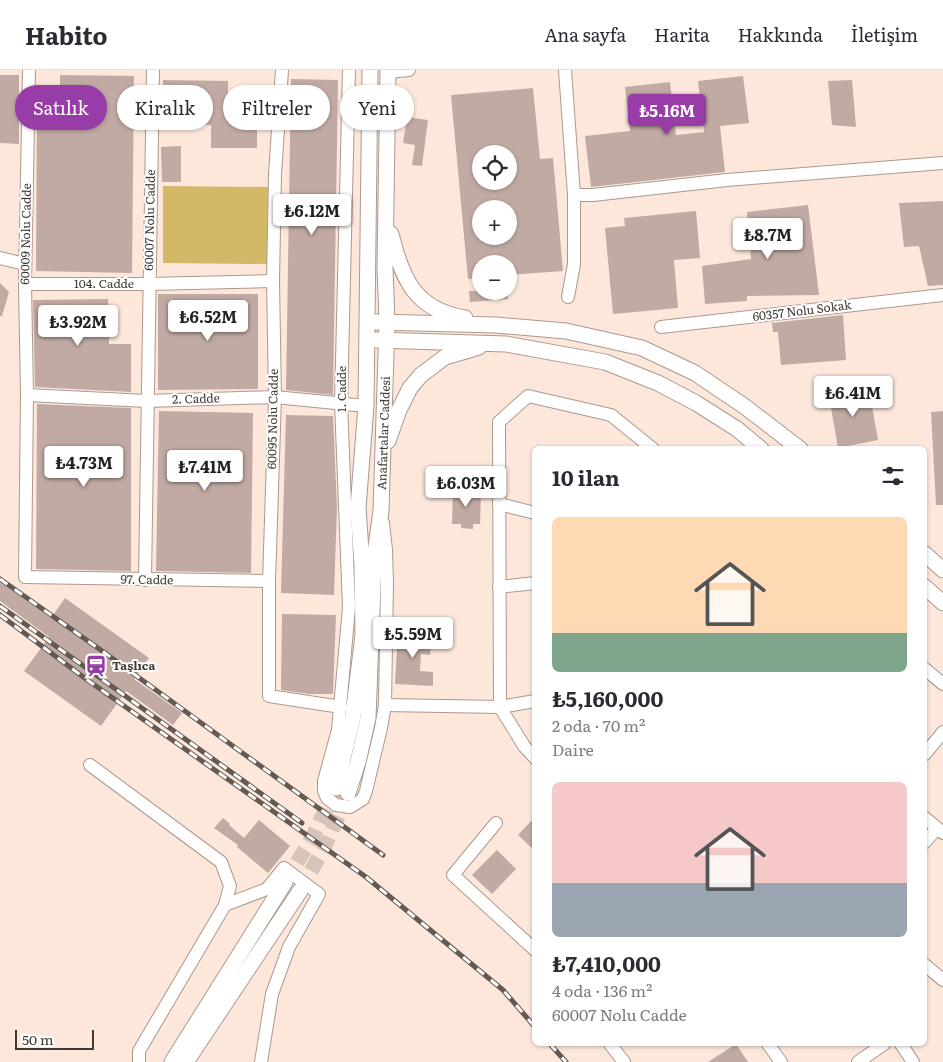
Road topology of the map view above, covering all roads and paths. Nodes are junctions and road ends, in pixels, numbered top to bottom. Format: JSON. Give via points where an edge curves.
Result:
{"nodes":[{"id":1,"x":29,"y":70,"type":"edge"},
{"id":2,"x":153,"y":70,"type":"edge"},
{"id":3,"x":282,"y":70,"type":"edge"},
{"id":4,"x":349,"y":70,"type":"edge"},
{"id":5,"x":370,"y":70,"type":"edge"},
{"id":6,"x":409,"y":70,"type":"edge"},
{"id":7,"x":564,"y":70,"type":"edge"},
{"id":8,"x":388,"y":71,"type":"edge"},
{"id":9,"x":943,"y":163,"type":"edge"},
{"id":10,"x":574,"y":195,"type":"junction"},
{"id":11,"x":386,"y":208,"type":"junction"},
{"id":12,"x":0,"y":258,"type":"edge"},
{"id":13,"x":25,"y":264,"type":"junction"},
{"id":14,"x":273,"y":281,"type":"junction"},
{"id":15,"x":25,"y":284,"type":"junction"},
{"id":16,"x":149,"y":284,"type":"junction"},
{"id":17,"x":943,"y":295,"type":"edge"},
{"id":18,"x":568,"y":297,"type":"dead end"},
{"id":19,"x":368,"y":322,"type":"junction"},
{"id":20,"x":387,"y":322,"type":"junction"},
{"id":21,"x":496,"y":325,"type":"junction"},
{"id":22,"x":662,"y":327,"type":"dead end"},
{"id":23,"x":367,"y":340,"type":"junction"},
{"id":24,"x":386,"y":341,"type":"junction"},
{"id":25,"x":493,"y":343,"type":"junction"},
{"id":26,"x":27,"y":395,"type":"junction"},
{"id":27,"x":275,"y":397,"type":"junction"},
{"id":28,"x":148,"y":401,"type":"junction"},
{"id":29,"x":342,"y":403,"type":"junction"},
{"id":30,"x":366,"y":406,"type":"junction"},
{"id":31,"x":650,"y":446,"type":"edge"},
{"id":32,"x":757,"y":446,"type":"edge"},
{"id":33,"x":796,"y":446,"type":"edge"},
{"id":34,"x":384,"y":451,"type":"junction"},
{"id":35,"x":499,"y":504,"type":"junction"},
{"id":36,"x":381,"y":511,"type":"junction"},
{"id":37,"x":532,"y":512,"type":"edge"},
{"id":38,"x":927,"y":556,"type":"edge"},
{"id":39,"x":943,"y":570,"type":"edge"},
{"id":40,"x":25,"y":577,"type":"joint"},
{"id":41,"x":145,"y":580,"type":"junction"},
{"id":42,"x":269,"y":581,"type":"junction"},
{"id":43,"x":532,"y":583,"type":"edge"},
{"id":44,"x":499,"y":587,"type":"junction"},
{"id":45,"x":927,"y":589,"type":"edge"},
{"id":46,"x":943,"y":602,"type":"edge"},
{"id":47,"x":927,"y":671,"type":"edge"},
{"id":48,"x":943,"y":684,"type":"edge"},
{"id":49,"x":532,"y":702,"type":"edge"},
{"id":50,"x":385,"y":705,"type":"junction"},
{"id":51,"x":341,"y":707,"type":"junction"},
{"id":52,"x":500,"y":707,"type":"junction"},
{"id":53,"x":943,"y":732,"type":"edge"},
{"id":54,"x":927,"y":752,"type":"edge"},
{"id":55,"x":532,"y":755,"type":"edge"},
{"id":56,"x":90,"y":766,"type":"dead end"},
{"id":57,"x":927,"y":820,"type":"edge"},
{"id":58,"x":496,"y":823,"type":"dead end"},
{"id":59,"x":940,"y":830,"type":"edge"},
{"id":60,"x":927,"y":840,"type":"edge"},
{"id":61,"x":285,"y":882,"type":"tunnel mouth"},
{"id":62,"x":300,"y":891,"type":"tunnel mouth"},
{"id":63,"x":225,"y":905,"type":"junction"},
{"id":64,"x":532,"y":945,"type":"edge"},
{"id":65,"x":927,"y":967,"type":"edge"},
{"id":66,"x":943,"y":980,"type":"edge"},
{"id":67,"x":612,"y":1046,"type":"edge"},
{"id":68,"x":769,"y":1046,"type":"edge"},
{"id":69,"x":881,"y":1046,"type":"edge"},
{"id":70,"x":902,"y":1046,"type":"edge"},
{"id":71,"x":139,"y":1062,"type":"edge"},
{"id":72,"x":172,"y":1062,"type":"edge"},
{"id":73,"x":186,"y":1062,"type":"edge"},
{"id":74,"x":261,"y":1062,"type":"edge"},
{"id":75,"x":624,"y":1062,"type":"edge"},
{"id":76,"x":781,"y":1062,"type":"edge"},
{"id":77,"x":858,"y":1062,"type":"edge"},
{"id":78,"x":914,"y":1062,"type":"edge"}],
"edges":[{"from":1,"to":13,"type":"street","name":"60009 Nolu Cadde"},
{"from":2,"to":16,"type":"street","name":"60007 Nolu Cadde"},
{"from":3,"to":14,"type":"street","name":"60095 Nolu Cadde","via":[[275,174]]},
{"from":4,"to":29,"type":"street","name":"1. Cadde"},
{"from":5,"to":19,"type":"main road","name":"Anafartalar Caddesi"},
{"from":6,"to":8,"type":"street"},
{"from":7,"to":10,"type":"street"},
{"from":8,"to":11,"type":"main road","name":"Anafartalar Caddesi"},
{"from":9,"to":10,"type":"street"},
{"from":10,"to":18,"type":"street","via":[[574,264]]},
{"from":11,"to":20,"type":"main road","name":"Anafartalar Caddesi"},
{"from":11,"to":21,"type":"main road","via":[[398,263],[419,298],[449,315]]},
{"from":12,"to":13,"type":"street"},
{"from":13,"to":15,"type":"street","name":"60009 Nolu Cadde"},
{"from":14,"to":16,"type":"street","name":"104. Cadde"},
{"from":14,"to":27,"type":"street","name":"60095 Nolu Cadde"},
{"from":15,"to":16,"type":"street","name":"104. Cadde"},
{"from":15,"to":26,"type":"street","name":"60009 Nolu Cadde"},
{"from":16,"to":28,"type":"street","name":"60007 Nolu Cadde"},
{"from":17,"to":22,"type":"street","name":"60357 Nolu Sokak"},
{"from":19,"to":20,"type":"main road"},
{"from":19,"to":23,"type":"main road","name":"Anafartalar Caddesi"},
{"from":20,"to":21,"type":"main road"},
{"from":20,"to":24,"type":"main road","name":"Anafartalar Caddesi"},
{"from":21,"to":33,"type":"main road","via":[[566,331],[642,348],[695,373]]},
{"from":23,"to":24,"type":"main road"},
{"from":23,"to":30,"type":"main road","name":"Anafartalar Caddesi"},
{"from":24,"to":25,"type":"main road"},
{"from":24,"to":34,"type":"main road","name":"Anafartalar Caddesi"},
{"from":25,"to":32,"type":"main road","via":[[605,362],[658,383],[696,403]]},
{"from":25,"to":34,"type":"main road","via":[[445,357],[421,375],[399,410]]},
{"from":26,"to":28,"type":"street","name":"2. Cadde"},
{"from":26,"to":40,"type":"street","name":"60009 Nolu Cadde"},
{"from":27,"to":28,"type":"street","name":"2. Cadde"},
{"from":27,"to":29,"type":"street","name":"2. Cadde"},
{"from":27,"to":42,"type":"street","name":"60095 Nolu Cadde"},
{"from":28,"to":41,"type":"street","name":"60007 Nolu Cadde"},
{"from":29,"to":30,"type":"street","name":"2. Cadde"},
{"from":29,"to":51,"type":"street","name":"1. Cadde","via":[[349,607]]},
{"from":30,"to":36,"type":"main road","name":"Anafartalar Caddesi","via":[[358,508],[362,635],[342,790],[358,762],[368,718],[374,560]]},
{"from":31,"to":35,"type":"street","via":[[611,415],[528,396],[499,422]]},
{"from":34,"to":36,"type":"main road","name":"Anafartalar Caddesi"},
{"from":35,"to":37,"type":"street"},
{"from":35,"to":44,"type":"street"},
{"from":36,"to":50,"type":"street","via":[[386,550]]},
{"from":38,"to":39,"type":"main road"},
{"from":40,"to":41,"type":"street","name":"97. Cadde"},
{"from":41,"to":42,"type":"street","name":"97. Cadde"},
{"from":42,"to":51,"type":"street","name":"60095 Nolu Cadde","via":[[269,696]]},
{"from":43,"to":44,"type":"street"},
{"from":44,"to":52,"type":"street"},
{"from":45,"to":46,"type":"main road"},
{"from":47,"to":48,"type":"street"},
{"from":49,"to":52,"type":"street"},
{"from":50,"to":51,"type":"street","name":"1. Cadde","via":[[366,791],[363,799],[350,807],[336,805],[324,791]]},
{"from":50,"to":52,"type":"street"},
{"from":52,"to":55,"type":"street"},
{"from":53,"to":54,"type":"street"},
{"from":56,"to":63,"type":"street","via":[[220,862],[230,886]]},
{"from":57,"to":59,"type":"street"},
{"from":58,"to":64,"type":"street","via":[[454,875]]},
{"from":59,"to":60,"type":"street"},
{"from":61,"to":72,"type":"main road"},
{"from":62,"to":73,"type":"main road"},
{"from":63,"to":71,"type":"street","via":[[139,1052]]},
{"from":63,"to":74,"type":"street","via":[[268,890],[284,868],[319,894],[289,947],[272,994]]},
{"from":65,"to":66,"type":"street"},
{"from":67,"to":75,"type":"street"},
{"from":68,"to":76,"type":"street"},
{"from":69,"to":77,"type":"street"},
{"from":70,"to":78,"type":"street"}]}
